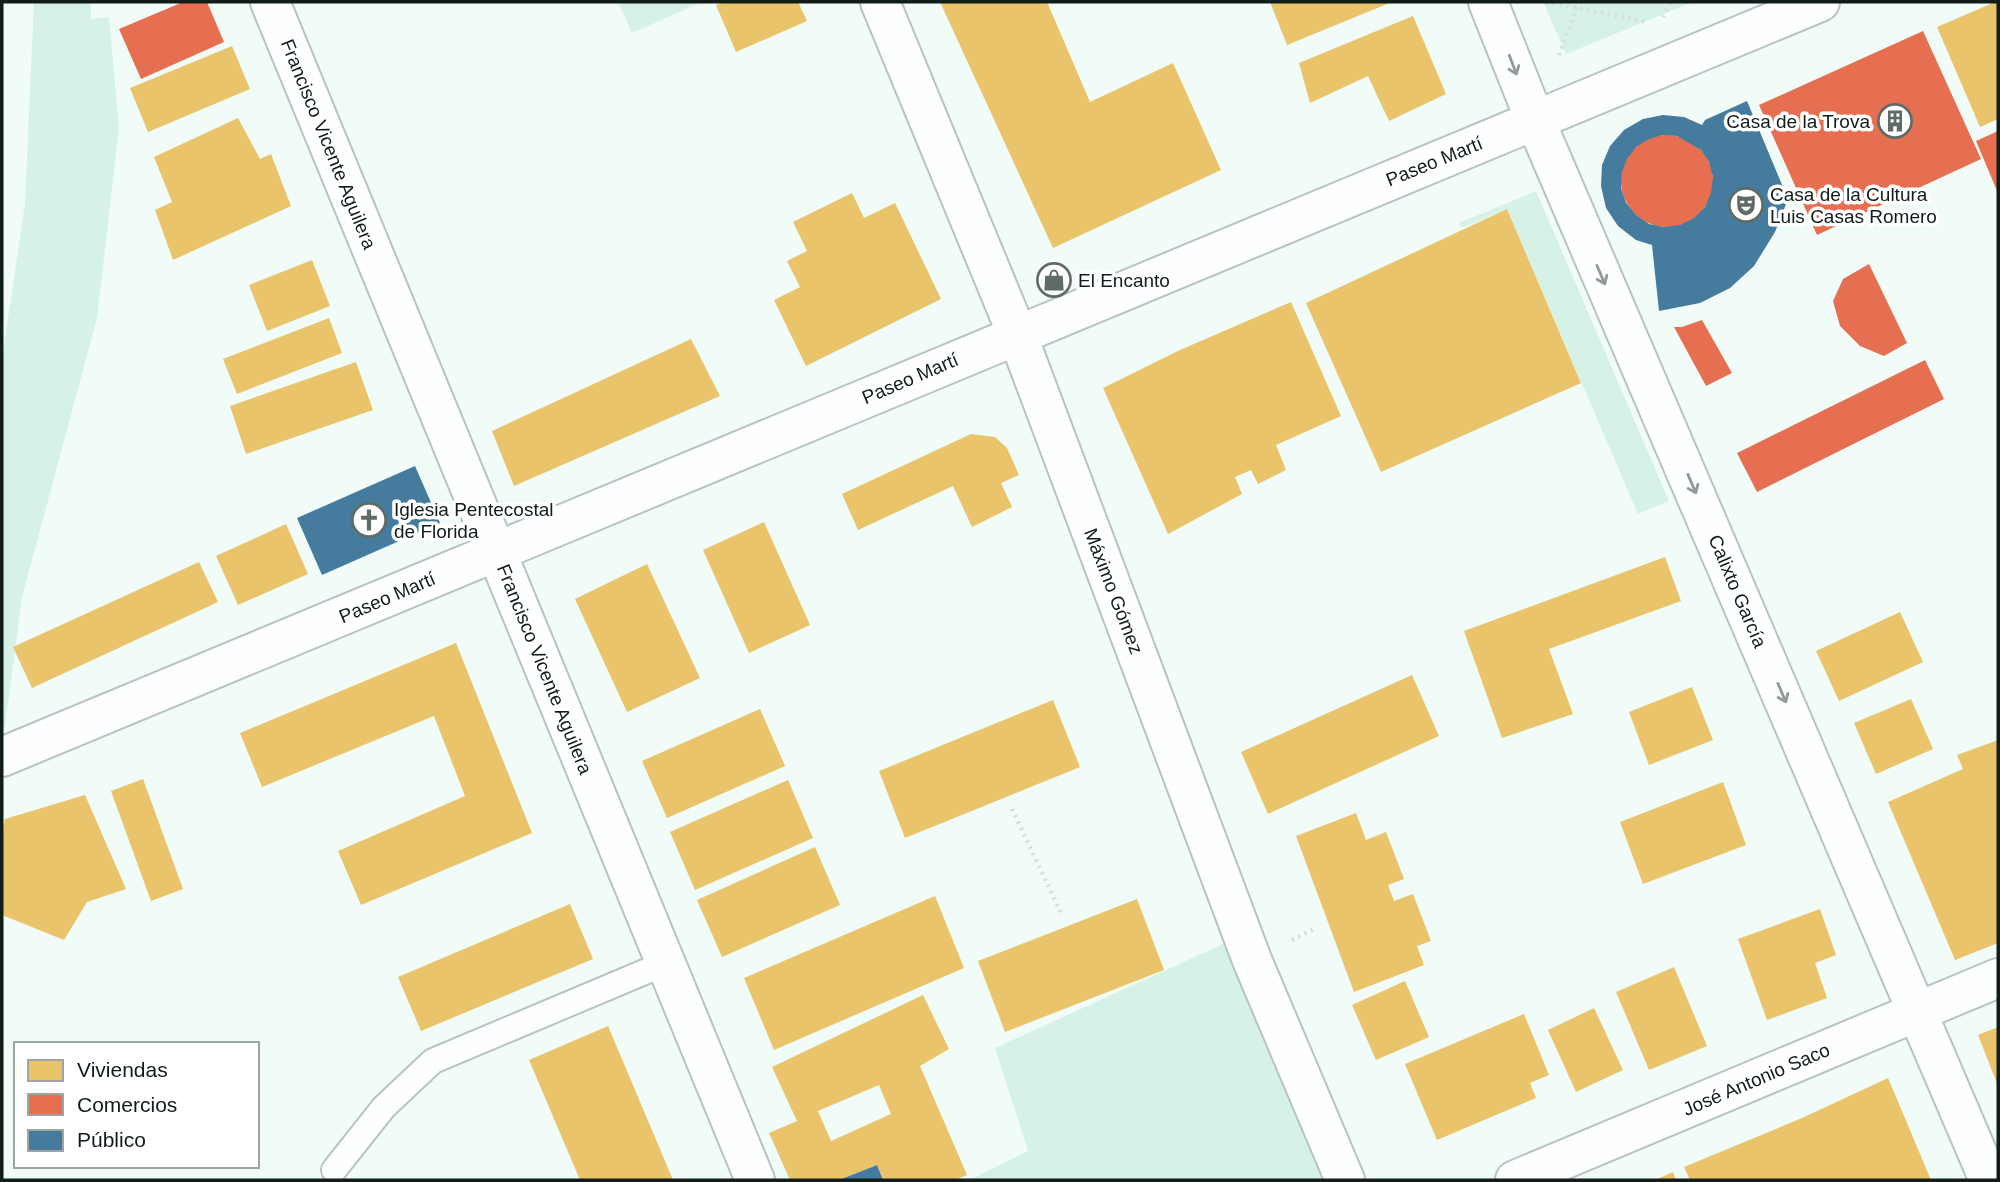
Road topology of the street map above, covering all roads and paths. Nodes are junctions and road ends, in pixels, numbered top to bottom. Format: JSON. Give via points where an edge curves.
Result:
{"nodes":[{"id":1,"x":270,"y":2,"type":"edge"},
{"id":2,"x":880,"y":2,"type":"edge"},
{"id":3,"x":1488,"y":2,"type":"edge"},
{"id":4,"x":1546,"y":2,"type":"edge"},
{"id":5,"x":1670,"y":2,"type":"edge"},
{"id":6,"x":1820,"y":2,"type":"edge"},
{"id":7,"x":1535,"y":120,"type":"junction"},
{"id":8,"x":1017,"y":334,"type":"junction"},
{"id":9,"x":496,"y":551,"type":"junction"},
{"id":10,"x":2,"y":757,"type":"edge"},
{"id":11,"x":1012,"y":809,"type":"dead end"},
{"id":12,"x":1061,"y":913,"type":"dead end"},
{"id":13,"x":666,"y":963,"type":"junction"},
{"id":14,"x":1998,"y":978,"type":"edge"},
{"id":15,"x":1918,"y":1011,"type":"junction"},
{"id":16,"x":334,"y":1170,"type":"dead end"},
{"id":17,"x":755,"y":1180,"type":"edge"},
{"id":18,"x":1345,"y":1180,"type":"edge"},
{"id":19,"x":1514,"y":1180,"type":"edge"},
{"id":20,"x":1989,"y":1180,"type":"edge"}],
"edges":[{"from":1,"to":9,"type":"street","name":"Francisco Vicente Aguilera"},
{"from":2,"to":8,"type":"street","name":"Máximo Gómez"},
{"from":3,"to":7,"type":"street","name":"Calixto García","one_way":true},
{"from":4,"to":5,"type":"path","via":[[1659,24]]},
{"from":6,"to":7,"type":"street","name":"Paseo Martí"},
{"from":7,"to":8,"type":"street","name":"Paseo Martí"},
{"from":7,"to":15,"type":"street","name":"Calixto García","one_way":true},
{"from":8,"to":9,"type":"street","name":"Paseo Martí"},
{"from":8,"to":18,"type":"street","name":"Máximo Gómez","via":[[1252,960]]},
{"from":9,"to":10,"type":"street","name":"Paseo Martí"},
{"from":9,"to":13,"type":"street","name":"Francisco Vicente Aguilera"},
{"from":11,"to":12,"type":"path"},
{"from":13,"to":16,"type":"lane","via":[[433,1061],[384,1107]]},
{"from":13,"to":17,"type":"street","name":"Francisco Vicente Aguilera"},
{"from":14,"to":15,"type":"street","name":"José Antonio Saco"},
{"from":15,"to":19,"type":"street","name":"José Antonio Saco"},
{"from":15,"to":20,"type":"street","name":"Calixto García"}]}
